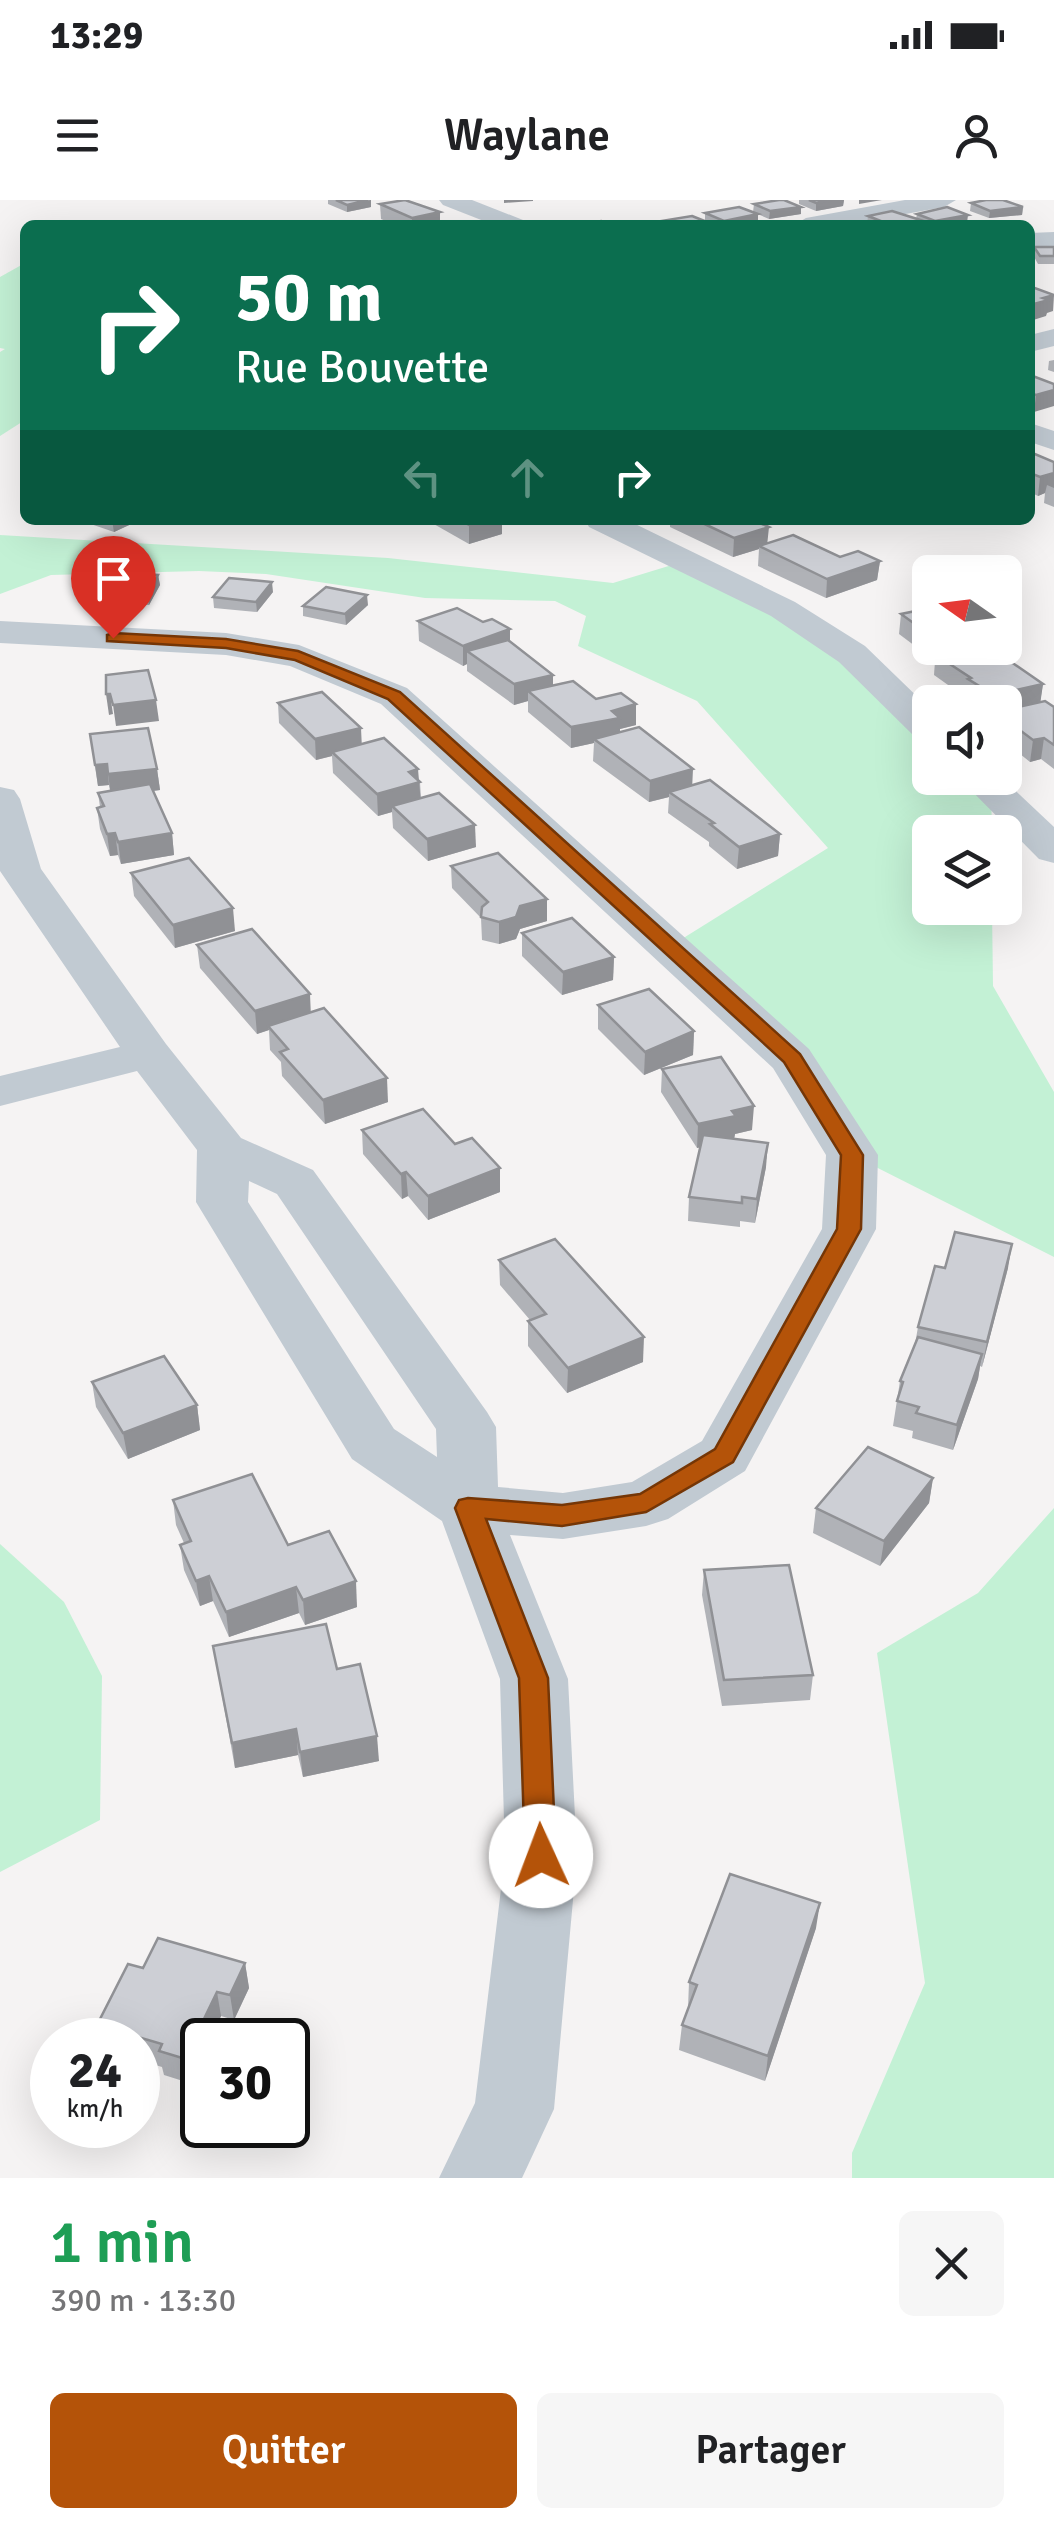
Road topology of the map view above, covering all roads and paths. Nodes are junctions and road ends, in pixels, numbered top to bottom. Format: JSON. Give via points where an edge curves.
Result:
{"nodes":[{"id":1,"x":451,"y":200,"type":"edge"},
{"id":2,"x":944,"y":200,"type":"edge"},
{"id":3,"x":502,"y":220,"type":"edge"},
{"id":4,"x":836,"y":220,"type":"edge"},
{"id":5,"x":611,"y":525,"type":"edge"},
{"id":6,"x":0,"y":632,"type":"edge"},
{"id":7,"x":912,"y":712,"type":"edge"},
{"id":8,"x":997,"y":795,"type":"edge"},
{"id":9,"x":0,"y":799,"type":"edge"},
{"id":10,"x":1054,"y":850,"type":"edge"},
{"id":11,"x":10,"y":871,"type":"edge"},
{"id":12,"x":149,"y":1054,"type":"junction"},
{"id":13,"x":0,"y":1092,"type":"edge"},
{"id":14,"x":223,"y":1149,"type":"junction"},
{"id":15,"x":468,"y":1508,"type":"junction"},
{"id":16,"x":480,"y":2178,"type":"edge"}],
"edges":[{"from":1,"to":3,"type":"street"},
{"from":2,"to":4,"type":"street"},
{"from":5,"to":7,"type":"street","via":[[783,609],[852,654]]},
{"from":6,"to":15,"type":"street","via":[[226,644],[298,656],[394,696],[792,1059],[852,1155],[849,1229],[724,1456],[646,1502],[562,1516]]},
{"from":8,"to":10,"type":"street"},
{"from":9,"to":11,"type":"street"},
{"from":11,"to":12,"type":"street"},
{"from":12,"to":13,"type":"street"},
{"from":12,"to":14,"type":"street"},
{"from":14,"to":15,"type":"street","via":[[222,1202],[373,1444]]},
{"from":14,"to":15,"type":"street","via":[[295,1182],[466,1426]]},
{"from":15,"to":16,"type":"street","via":[[534,1678],[541,1856],[514,2109]]}]}
